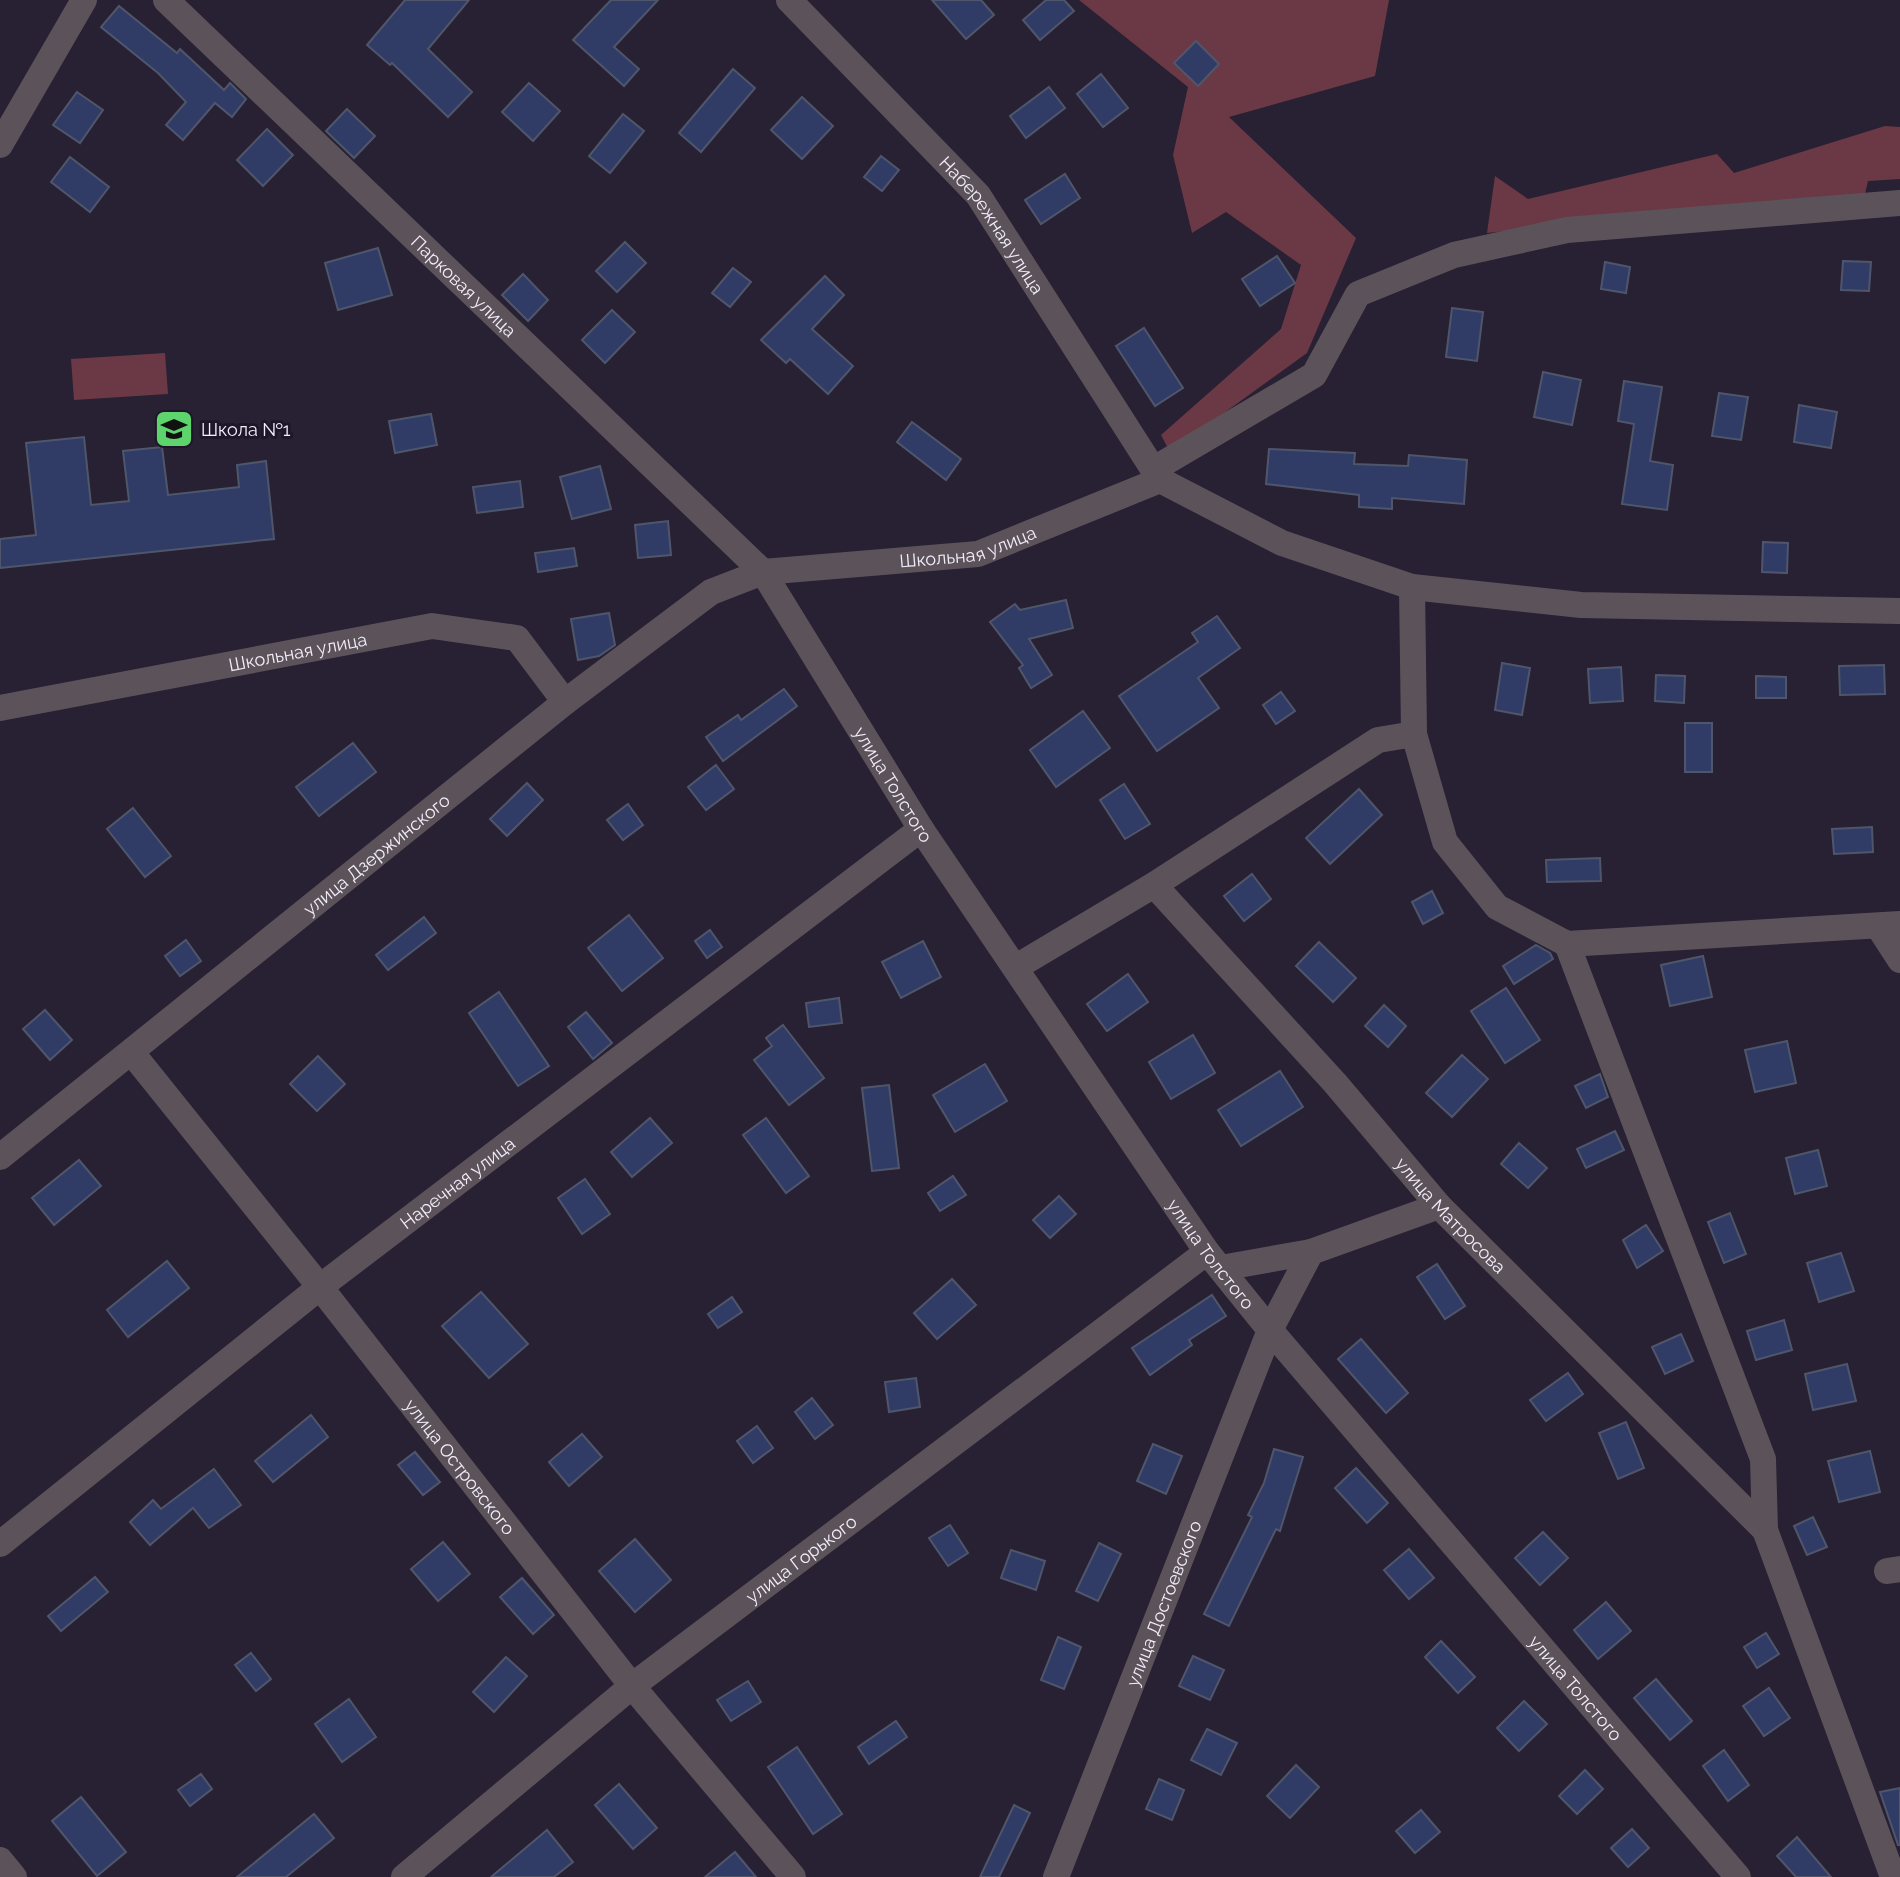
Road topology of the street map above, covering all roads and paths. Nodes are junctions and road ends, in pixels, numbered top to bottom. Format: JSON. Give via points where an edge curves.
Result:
{"nodes":[{"id":1,"x":84,"y":0,"type":"edge"},
{"id":2,"x":166,"y":0,"type":"edge"},
{"id":3,"x":789,"y":0,"type":"edge"},
{"id":4,"x":0,"y":145,"type":"edge"},
{"id":5,"x":1900,"y":203,"type":"edge"},
{"id":6,"x":1157,"y":474,"type":"junction"},
{"id":7,"x":763,"y":572,"type":"junction"},
{"id":8,"x":1412,"y":587,"type":"junction"},
{"id":9,"x":1900,"y":611,"type":"edge"},
{"id":10,"x":565,"y":702,"type":"junction"},
{"id":11,"x":0,"y":708,"type":"edge"},
{"id":12,"x":1414,"y":734,"type":"junction"},
{"id":13,"x":921,"y":829,"type":"junction"},
{"id":14,"x":1154,"y":884,"type":"junction"},
{"id":15,"x":1889,"y":925,"type":"edge"},
{"id":16,"x":1567,"y":944,"type":"junction"},
{"id":17,"x":1900,"y":960,"type":"edge"},
{"id":18,"x":1016,"y":967,"type":"junction"},
{"id":19,"x":132,"y":1053,"type":"junction"},
{"id":20,"x":0,"y":1157,"type":"edge"},
{"id":21,"x":1440,"y":1206,"type":"junction"},
{"id":22,"x":1311,"y":1252,"type":"junction"},
{"id":23,"x":1214,"y":1260,"type":"junction"},
{"id":24,"x":320,"y":1287,"type":"junction"},
{"id":25,"x":1270,"y":1330,"type":"junction"},
{"id":26,"x":1765,"y":1530,"type":"junction"},
{"id":27,"x":0,"y":1544,"type":"edge"},
{"id":28,"x":632,"y":1686,"type":"junction"},
{"id":29,"x":0,"y":1860,"type":"edge"},
{"id":30,"x":14,"y":1877,"type":"edge"},
{"id":31,"x":404,"y":1877,"type":"edge"},
{"id":32,"x":793,"y":1877,"type":"edge"},
{"id":33,"x":1056,"y":1877,"type":"edge"},
{"id":34,"x":1738,"y":1877,"type":"edge"},
{"id":35,"x":1893,"y":1877,"type":"edge"}],
"edges":[{"from":1,"to":4,"type":"street"},
{"from":2,"to":7,"type":"street","name":"Парковая улица"},
{"from":3,"to":6,"type":"street","name":"Набережная улица","via":[[978,195]]},
{"from":5,"to":6,"type":"street","name":"Школьная улица","via":[[1567,230],[1454,255],[1358,294],[1314,375]]},
{"from":6,"to":7,"type":"street","name":"Школьная улица","via":[[978,554]]},
{"from":6,"to":8,"type":"street","via":[[1282,543]]},
{"from":7,"to":10,"type":"street","name":"улица Дзержинского","via":[[711,592]]},
{"from":7,"to":13,"type":"street","name":"улица Толстого"},
{"from":8,"to":9,"type":"street","via":[[1581,605]]},
{"from":8,"to":12,"type":"street"},
{"from":10,"to":11,"type":"street","name":"Школьная улица","via":[[517,638],[432,626]]},
{"from":10,"to":19,"type":"street","name":"улица Дзержинского"},
{"from":12,"to":14,"type":"street","via":[[1378,740]]},
{"from":12,"to":16,"type":"street","via":[[1445,842],[1496,907]]},
{"from":13,"to":18,"type":"street","name":"улица Толстого"},
{"from":13,"to":24,"type":"street","name":"Наречная улица"},
{"from":14,"to":18,"type":"street"},
{"from":14,"to":21,"type":"street","name":"улица Матросова"},
{"from":15,"to":16,"type":"street"},
{"from":15,"to":17,"type":"street"},
{"from":16,"to":26,"type":"street","via":[[1763,1459]]},
{"from":18,"to":23,"type":"street","name":"улица Толстого"},
{"from":19,"to":20,"type":"street","name":"улица Дзержинского"},
{"from":19,"to":24,"type":"street","name":"улица Островского"},
{"from":21,"to":22,"type":"street"},
{"from":21,"to":26,"type":"street","name":"улица Матросова"},
{"from":22,"to":23,"type":"street"},
{"from":22,"to":25,"type":"street","name":"улица Достоевского"},
{"from":23,"to":25,"type":"street","name":"улица Толстого"},
{"from":23,"to":28,"type":"street","name":"улица Горького"},
{"from":24,"to":27,"type":"street","name":"Наречная улица"},
{"from":24,"to":28,"type":"street","name":"улица Островского"},
{"from":25,"to":33,"type":"street","name":"улица Достоевского"},
{"from":25,"to":34,"type":"street","name":"улица Толстого"},
{"from":26,"to":35,"type":"street"},
{"from":28,"to":31,"type":"street","name":"улица Горького"},
{"from":28,"to":32,"type":"street","name":"улица Островского"},
{"from":29,"to":30,"type":"street"}]}
